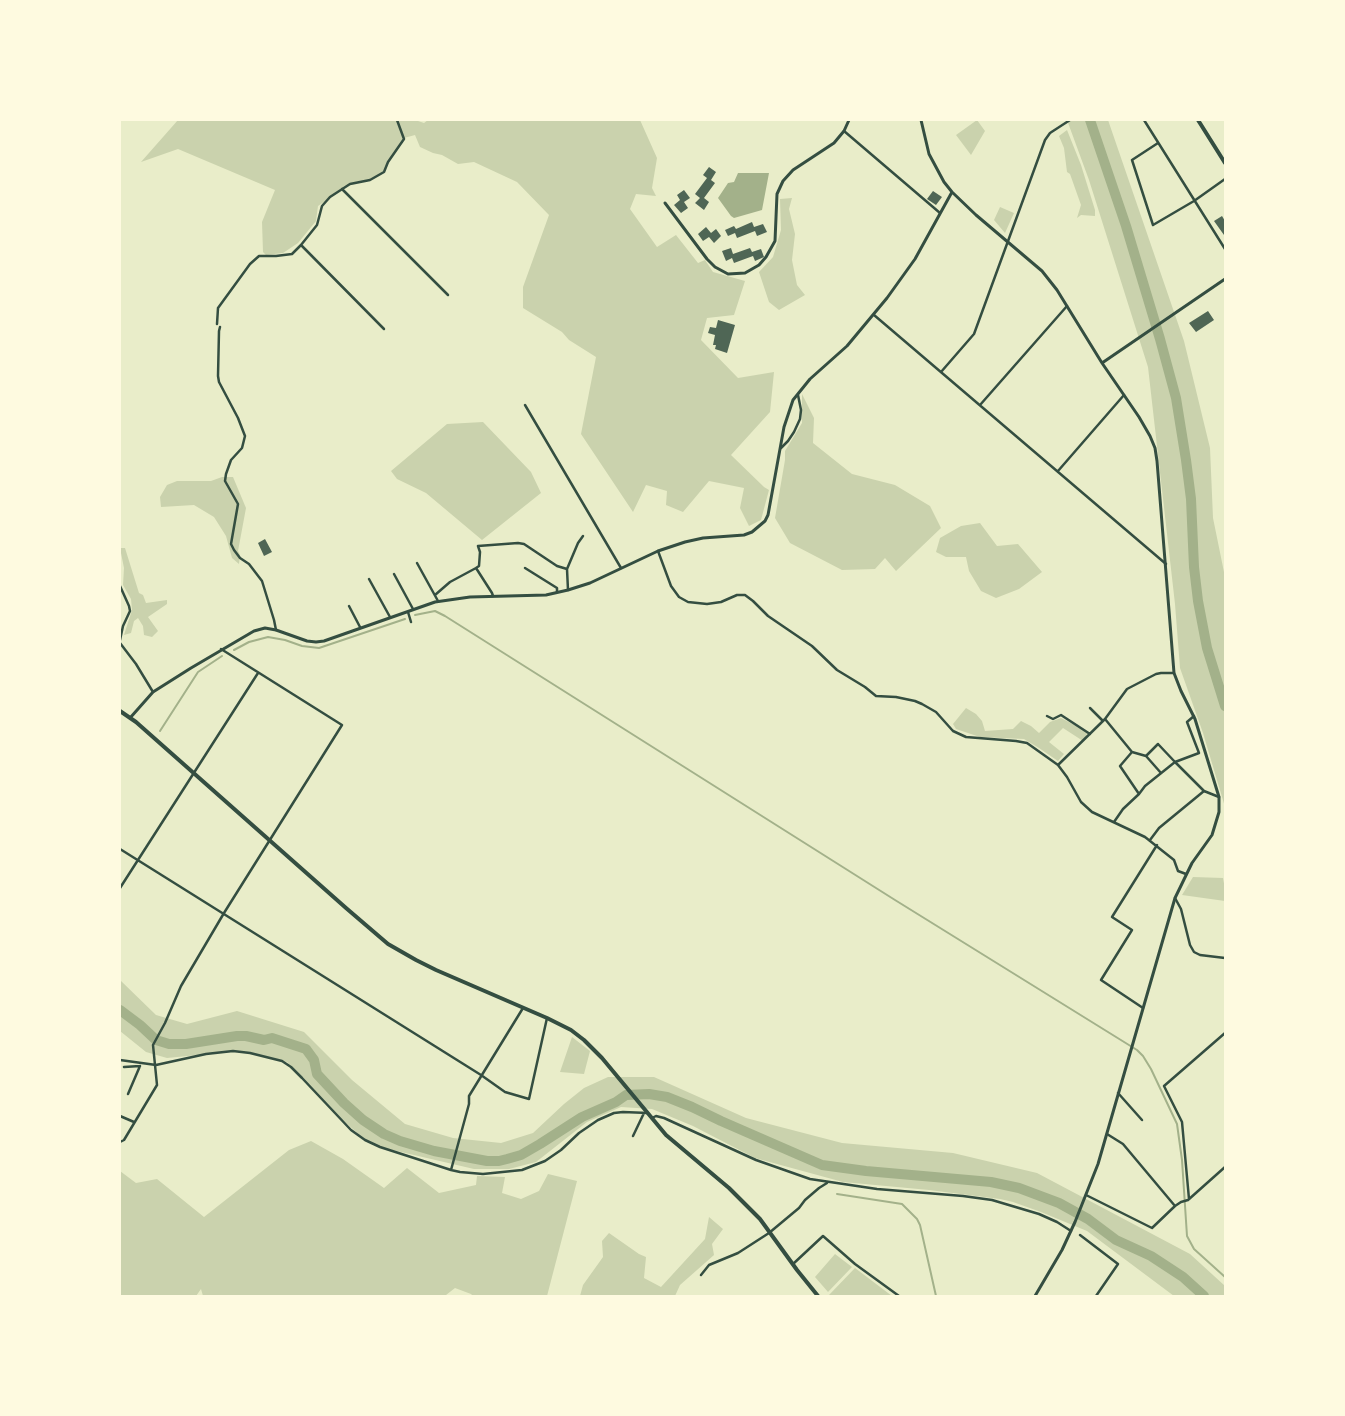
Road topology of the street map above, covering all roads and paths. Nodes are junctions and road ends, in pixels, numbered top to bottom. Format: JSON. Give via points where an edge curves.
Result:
{"nodes":[{"id":1,"x":397,"y":120,"type":"edge"},
{"id":2,"x":849,"y":120,"type":"edge"},
{"id":3,"x":921,"y":120,"type":"edge"},
{"id":4,"x":1070,"y":120,"type":"edge"},
{"id":5,"x":1144,"y":120,"type":"edge"},
{"id":6,"x":1198,"y":120,"type":"edge"},
{"id":7,"x":844,"y":131,"type":"junction"},
{"id":8,"x":1158,"y":143,"type":"junction"},
{"id":9,"x":1225,"y":163,"type":"edge"},
{"id":10,"x":1225,"y":179,"type":"edge"},
{"id":11,"x":342,"y":188,"type":"junction"},
{"id":12,"x":952,"y":192,"type":"junction"},
{"id":13,"x":1194,"y":201,"type":"junction"},
{"id":14,"x":665,"y":203,"type":"dead end"},
{"id":15,"x":940,"y":213,"type":"junction"},
{"id":16,"x":1007,"y":241,"type":"junction"},
{"id":17,"x":301,"y":245,"type":"junction"},
{"id":18,"x":1225,"y":248,"type":"edge"},
{"id":19,"x":1225,"y":279,"type":"edge"},
{"id":20,"x":448,"y":295,"type":"dead end"},
{"id":21,"x":1067,"y":306,"type":"junction"},
{"id":22,"x":874,"y":314,"type":"junction"},
{"id":23,"x":217,"y":324,"type":"dead end"},
{"id":24,"x":220,"y":327,"type":"dead end"},
{"id":25,"x":384,"y":329,"type":"dead end"},
{"id":26,"x":1102,"y":363,"type":"junction"},
{"id":27,"x":941,"y":372,"type":"junction"},
{"id":28,"x":798,"y":393,"type":"junction"},
{"id":29,"x":1124,"y":395,"type":"junction"},
{"id":30,"x":525,"y":404,"type":"dead end"},
{"id":31,"x":980,"y":405,"type":"junction"},
{"id":32,"x":780,"y":448,"type":"junction"},
{"id":33,"x":1058,"y":472,"type":"junction"},
{"id":34,"x":583,"y":536,"type":"dead end"},
{"id":35,"x":658,"y":551,"type":"junction"},
{"id":36,"x":417,"y":563,"type":"dead end"},
{"id":37,"x":1166,"y":564,"type":"junction"},
{"id":38,"x":476,"y":568,"type":"junction"},
{"id":39,"x":525,"y":568,"type":"dead end"},
{"id":40,"x":622,"y":568,"type":"junction"},
{"id":41,"x":567,"y":569,"type":"junction"},
{"id":42,"x":394,"y":574,"type":"dead end"},
{"id":43,"x":369,"y":579,"type":"dead end"},
{"id":44,"x":120,"y":586,"type":"edge"},
{"id":45,"x":568,"y":590,"type":"junction"},
{"id":46,"x":558,"y":593,"type":"junction"},
{"id":47,"x":435,"y":595,"type":"junction"},
{"id":48,"x":493,"y":596,"type":"junction"},
{"id":49,"x":438,"y":601,"type":"junction"},
{"id":50,"x":349,"y":606,"type":"dead end"},
{"id":51,"x":413,"y":608,"type":"junction"},
{"id":52,"x":408,"y":610,"type":"junction"},
{"id":53,"x":390,"y":617,"type":"junction"},
{"id":54,"x":411,"y":622,"type":"dead end"},
{"id":55,"x":360,"y":627,"type":"junction"},
{"id":56,"x":276,"y":630,"type":"junction"},
{"id":57,"x":120,"y":642,"type":"edge"},
{"id":58,"x":221,"y":650,"type":"junction"},
{"id":59,"x":258,"y":672,"type":"junction"},
{"id":60,"x":1174,"y":673,"type":"junction"},
{"id":61,"x":153,"y":692,"type":"junction"},
{"id":62,"x":1090,"y":708,"type":"dead end"},
{"id":63,"x":120,"y":711,"type":"edge"},
{"id":64,"x":1047,"y":716,"type":"dead end"},
{"id":65,"x":1194,"y":716,"type":"junction"},
{"id":66,"x":130,"y":718,"type":"junction"},
{"id":67,"x":1104,"y":720,"type":"junction"},
{"id":68,"x":1090,"y":734,"type":"junction"},
{"id":69,"x":1132,"y":752,"type":"junction"},
{"id":70,"x":1146,"y":756,"type":"junction"},
{"id":71,"x":1175,"y":762,"type":"junction"},
{"id":72,"x":1058,"y":765,"type":"junction"},
{"id":73,"x":193,"y":773,"type":"junction"},
{"id":74,"x":1161,"y":773,"type":"junction"},
{"id":75,"x":1204,"y":791,"type":"junction"},
{"id":76,"x":1139,"y":794,"type":"junction"},
{"id":77,"x":1219,"y":798,"type":"junction"},
{"id":78,"x":1114,"y":822,"type":"junction"},
{"id":79,"x":1150,"y":840,"type":"junction"},
{"id":80,"x":270,"y":841,"type":"junction"},
{"id":81,"x":1157,"y":845,"type":"junction"},
{"id":82,"x":120,"y":848,"type":"edge"},
{"id":83,"x":139,"y":860,"type":"junction"},
{"id":84,"x":1186,"y":874,"type":"junction"},
{"id":85,"x":120,"y":888,"type":"edge"},
{"id":86,"x":1175,"y":898,"type":"junction"},
{"id":87,"x":224,"y":913,"type":"junction"},
{"id":88,"x":1225,"y":958,"type":"edge"},
{"id":89,"x":523,"y":1008,"type":"junction"},
{"id":90,"x":1143,"y":1008,"type":"junction"},
{"id":91,"x":547,"y":1018,"type":"junction"},
{"id":92,"x":1225,"y":1033,"type":"edge"},
{"id":93,"x":120,"y":1060,"type":"edge"},
{"id":94,"x":140,"y":1065,"type":"junction"},
{"id":95,"x":156,"y":1065,"type":"junction"},
{"id":96,"x":124,"y":1067,"type":"dead end"},
{"id":97,"x":481,"y":1075,"type":"junction"},
{"id":98,"x":1118,"y":1093,"type":"junction"},
{"id":99,"x":128,"y":1094,"type":"dead end"},
{"id":100,"x":646,"y":1112,"type":"junction"},
{"id":101,"x":120,"y":1116,"type":"edge"},
{"id":102,"x":652,"y":1118,"type":"junction"},
{"id":103,"x":1142,"y":1120,"type":"dead end"},
{"id":104,"x":134,"y":1122,"type":"junction"},
{"id":105,"x":1107,"y":1134,"type":"junction"},
{"id":106,"x":634,"y":1136,"type":"dead end"},
{"id":107,"x":120,"y":1142,"type":"edge"},
{"id":108,"x":1225,"y":1167,"type":"edge"},
{"id":109,"x":451,"y":1170,"type":"junction"},
{"id":110,"x":828,"y":1183,"type":"junction"},
{"id":111,"x":1086,"y":1195,"type":"junction"},
{"id":112,"x":1189,"y":1200,"type":"junction"},
{"id":113,"x":1175,"y":1206,"type":"junction"},
{"id":114,"x":1071,"y":1231,"type":"junction"},
{"id":115,"x":770,"y":1232,"type":"junction"},
{"id":116,"x":1080,"y":1235,"type":"dead end"},
{"id":117,"x":793,"y":1264,"type":"junction"},
{"id":118,"x":701,"y":1275,"type":"dead end"},
{"id":119,"x":818,"y":1296,"type":"edge"},
{"id":120,"x":899,"y":1296,"type":"edge"},
{"id":121,"x":1035,"y":1296,"type":"edge"},
{"id":122,"x":1096,"y":1296,"type":"edge"}],
"edges":[{"from":1,"to":11,"type":"street","via":[[404,139],[384,172]]},
{"from":2,"to":7,"type":"street"},
{"from":3,"to":12,"type":"street","via":[[929,154]]},
{"from":4,"to":16,"type":"street","via":[[1045,140]]},
{"from":5,"to":8,"type":"street"},
{"from":6,"to":9,"type":"main road"},
{"from":7,"to":14,"type":"street","via":[[834,143],[793,170],[784,181],[777,194],[775,241],[759,265],[745,272],[728,274],[715,267]]},
{"from":7,"to":15,"type":"street"},
{"from":8,"to":13,"type":"street"},
{"from":8,"to":13,"type":"street","via":[[1132,160],[1153,225]]},
{"from":10,"to":13,"type":"street"},
{"from":11,"to":17,"type":"street","via":[[322,206],[318,223]]},
{"from":11,"to":20,"type":"street"},
{"from":12,"to":15,"type":"street"},
{"from":12,"to":16,"type":"street"},
{"from":13,"to":18,"type":"street"},
{"from":15,"to":22,"type":"street","via":[[905,275]]},
{"from":16,"to":21,"type":"street","via":[[1042,271]]},
{"from":16,"to":27,"type":"street","via":[[974,334]]},
{"from":17,"to":23,"type":"street","via":[[292,254],[259,256],[250,264],[218,308]]},
{"from":17,"to":25,"type":"street"},
{"from":19,"to":26,"type":"street"},
{"from":21,"to":26,"type":"street"},
{"from":21,"to":31,"type":"street"},
{"from":22,"to":27,"type":"street"},
{"from":22,"to":28,"type":"street","via":[[847,346]]},
{"from":24,"to":56,"type":"street","via":[[218,376],[245,436],[242,448],[231,460],[226,474],[238,504],[231,544],[262,582]]},
{"from":26,"to":29,"type":"street"},
{"from":27,"to":31,"type":"street"},
{"from":28,"to":32,"type":"street","via":[[784,427]]},
{"from":28,"to":32,"type":"street","via":[[800,419]]},
{"from":29,"to":33,"type":"street"},
{"from":29,"to":37,"type":"street","via":[[1148,431],[1155,448]]},
{"from":30,"to":40,"type":"street"},
{"from":31,"to":33,"type":"street"},
{"from":32,"to":35,"type":"street","via":[[768,515],[760,526],[744,535],[703,538]]},
{"from":33,"to":37,"type":"street"},
{"from":34,"to":41,"type":"street"},
{"from":35,"to":40,"type":"street"},
{"from":35,"to":72,"type":"street","via":[[678,597],[688,602],[707,604],[745,595],[768,616],[812,646],[837,670],[876,696],[922,704],[936,712],[953,731],[966,737],[1027,743]]},
{"from":36,"to":47,"type":"street"},
{"from":37,"to":60,"type":"street"},
{"from":38,"to":41,"type":"street","via":[[480,559],[478,546],[518,543]]},
{"from":38,"to":47,"type":"street","via":[[450,582]]},
{"from":38,"to":48,"type":"street"},
{"from":39,"to":46,"type":"street","via":[[557,588]]},
{"from":40,"to":45,"type":"street"},
{"from":41,"to":45,"type":"street"},
{"from":42,"to":51,"type":"street"},
{"from":43,"to":53,"type":"street"},
{"from":44,"to":57,"type":"street","via":[[130,611]]},
{"from":45,"to":46,"type":"street"},
{"from":46,"to":48,"type":"street"},
{"from":47,"to":49,"type":"street"},
{"from":48,"to":49,"type":"street"},
{"from":49,"to":51,"type":"street"},
{"from":50,"to":55,"type":"street"},
{"from":51,"to":52,"type":"street"},
{"from":52,"to":53,"type":"street"},
{"from":52,"to":54,"type":"street"},
{"from":53,"to":55,"type":"street"},
{"from":55,"to":56,"type":"street","via":[[316,642]]},
{"from":56,"to":58,"type":"street","via":[[254,631]]},
{"from":57,"to":61,"type":"street"},
{"from":58,"to":59,"type":"street"},
{"from":58,"to":61,"type":"street"},
{"from":59,"to":73,"type":"street"},
{"from":59,"to":80,"type":"street","via":[[342,725]]},
{"from":60,"to":65,"type":"street"},
{"from":60,"to":67,"type":"street","via":[[1161,672],[1127,689]]},
{"from":61,"to":66,"type":"street"},
{"from":62,"to":67,"type":"street"},
{"from":63,"to":66,"type":"main road"},
{"from":64,"to":68,"type":"street","via":[[1053,719],[1061,715]]},
{"from":65,"to":71,"type":"street","via":[[1187,722],[1199,753]]},
{"from":65,"to":77,"type":"street"},
{"from":66,"to":73,"type":"main road"},
{"from":67,"to":68,"type":"street"},
{"from":67,"to":69,"type":"street"},
{"from":68,"to":72,"type":"street"},
{"from":69,"to":70,"type":"street"},
{"from":69,"to":76,"type":"street","via":[[1120,766]]},
{"from":70,"to":71,"type":"street","via":[[1158,744]]},
{"from":70,"to":74,"type":"street"},
{"from":71,"to":74,"type":"street"},
{"from":71,"to":75,"type":"street"},
{"from":72,"to":78,"type":"street","via":[[1081,802],[1092,812]]},
{"from":73,"to":80,"type":"main road"},
{"from":73,"to":83,"type":"street"},
{"from":74,"to":76,"type":"street"},
{"from":75,"to":77,"type":"street"},
{"from":75,"to":79,"type":"street","via":[[1159,828]]},
{"from":76,"to":78,"type":"street"},
{"from":77,"to":84,"type":"street","via":[[1219,812],[1212,835]]},
{"from":78,"to":79,"type":"street"},
{"from":79,"to":81,"type":"street"},
{"from":80,"to":87,"type":"street"},
{"from":80,"to":89,"type":"main road","via":[[388,944],[423,964]]},
{"from":81,"to":84,"type":"street","via":[[1174,860],[1178,871]]},
{"from":81,"to":90,"type":"street","via":[[1112,916],[1132,930],[1101,980]]},
{"from":82,"to":83,"type":"street"},
{"from":83,"to":85,"type":"street"},
{"from":83,"to":87,"type":"street"},
{"from":84,"to":86,"type":"street"},
{"from":86,"to":88,"type":"street","via":[[1194,952]]},
{"from":86,"to":90,"type":"street"},
{"from":87,"to":95,"type":"street","via":[[181,986],[153,1045]]},
{"from":87,"to":97,"type":"street"},
{"from":89,"to":91,"type":"main road"},
{"from":89,"to":97,"type":"street"},
{"from":90,"to":98,"type":"street"},
{"from":91,"to":97,"type":"street","via":[[529,1098],[506,1092]]},
{"from":91,"to":100,"type":"main road","via":[[592,1047]]},
{"from":92,"to":112,"type":"street","via":[[1164,1086],[1182,1122]]},
{"from":93,"to":94,"type":"street"},
{"from":94,"to":95,"type":"street"},
{"from":94,"to":96,"type":"street"},
{"from":94,"to":99,"type":"street"},
{"from":95,"to":104,"type":"street","via":[[157,1085]]},
{"from":95,"to":109,"type":"street","via":[[233,1051],[282,1061],[365,1140]]},
{"from":97,"to":109,"type":"street","via":[[469,1096]]},
{"from":98,"to":103,"type":"street"},
{"from":98,"to":105,"type":"street"},
{"from":100,"to":102,"type":"main road"},
{"from":100,"to":106,"type":"street"},
{"from":100,"to":109,"type":"street","via":[[614,1113],[598,1120],[545,1161],[522,1170],[483,1174]]},
{"from":101,"to":104,"type":"street"},
{"from":102,"to":110,"type":"street","via":[[664,1118],[776,1168]]},
{"from":102,"to":115,"type":"main road","via":[[671,1140],[750,1208]]},
{"from":104,"to":107,"type":"street"},
{"from":105,"to":111,"type":"street"},
{"from":105,"to":113,"type":"street","via":[[1123,1144]]},
{"from":108,"to":112,"type":"street"},
{"from":110,"to":114,"type":"street","via":[[992,1200],[1039,1214]]},
{"from":110,"to":115,"type":"street"},
{"from":111,"to":113,"type":"street","via":[[1152,1228]]},
{"from":111,"to":114,"type":"street"},
{"from":112,"to":113,"type":"street"},
{"from":114,"to":121,"type":"street"},
{"from":115,"to":117,"type":"main road"},
{"from":115,"to":118,"type":"street","via":[[738,1253],[709,1265]]},
{"from":116,"to":122,"type":"street","via":[[1118,1264]]},
{"from":117,"to":119,"type":"main road"},
{"from":117,"to":120,"type":"street","via":[[823,1236]]}]}
